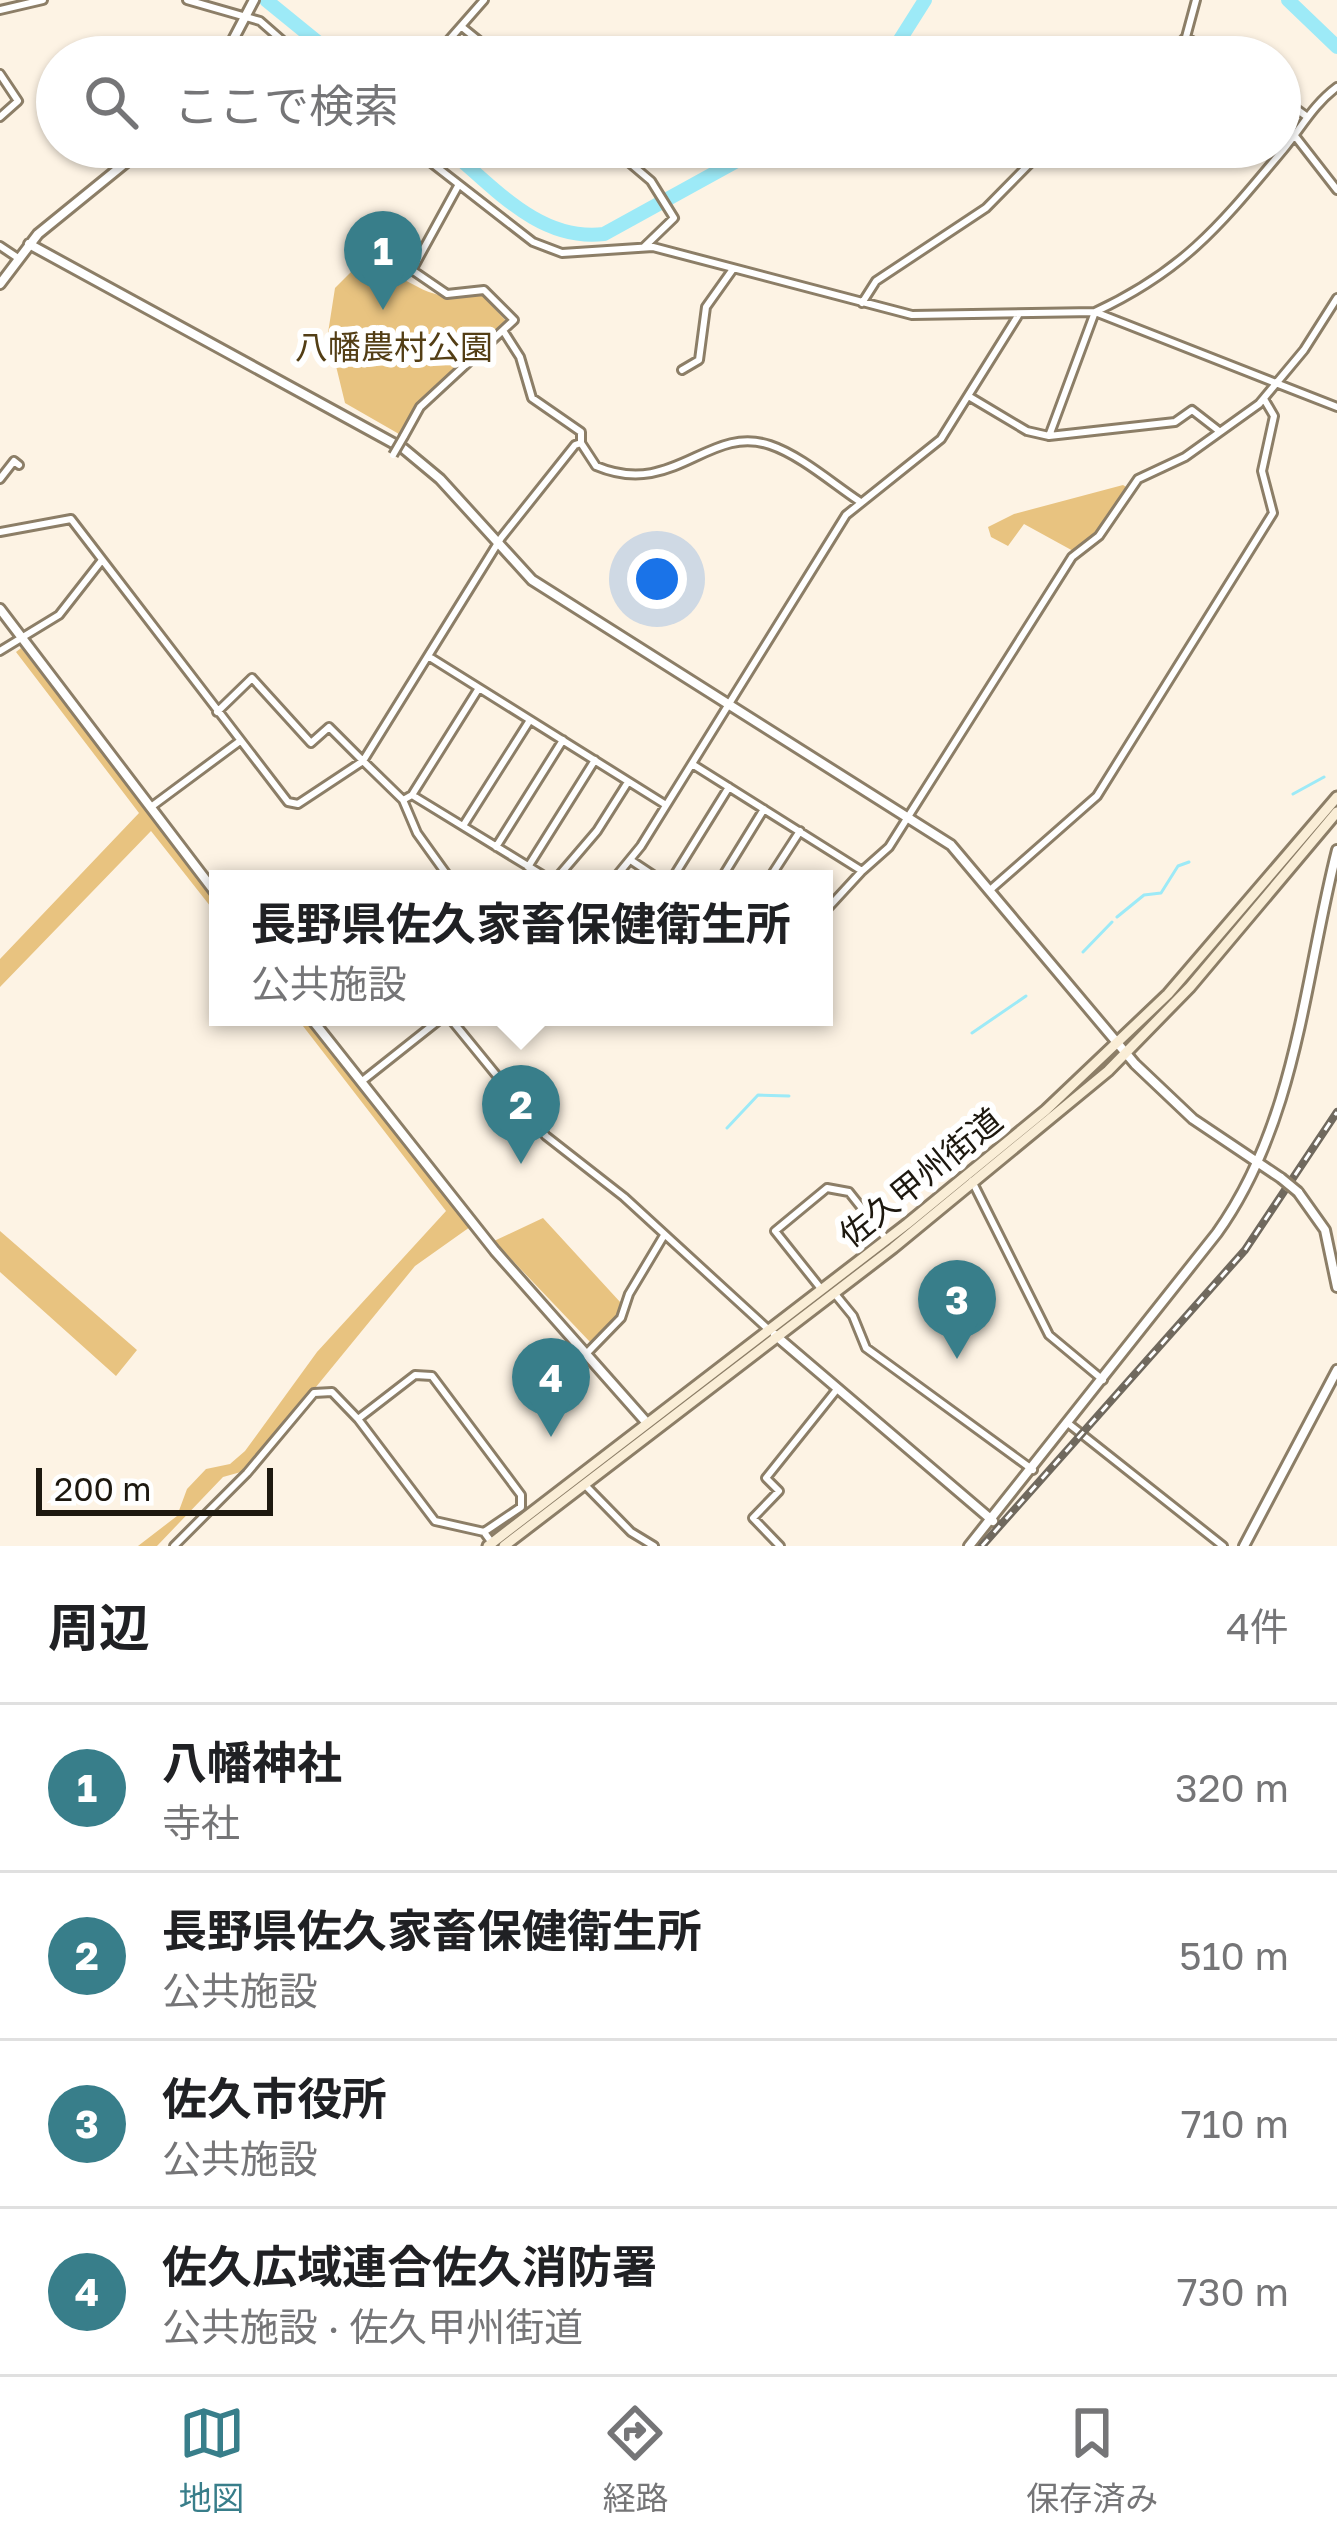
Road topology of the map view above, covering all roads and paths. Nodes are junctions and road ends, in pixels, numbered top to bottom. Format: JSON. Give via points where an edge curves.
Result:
{"nodes":[{"id":1,"x":43,"y":0,"type":"edge"},
{"id":2,"x":187,"y":0,"type":"edge"},
{"id":3,"x":484,"y":0,"type":"edge"},
{"id":4,"x":1196,"y":0,"type":"edge"},
{"id":5,"x":250,"y":8,"type":"edge"},
{"id":6,"x":0,"y":10,"type":"edge"},
{"id":7,"x":462,"y":27,"type":"junction"},
{"id":8,"x":235,"y":36,"type":"edge"},
{"id":9,"x":279,"y":36,"type":"edge"},
{"id":10,"x":454,"y":36,"type":"edge"},
{"id":11,"x":473,"y":36,"type":"edge"},
{"id":12,"x":1187,"y":36,"type":"edge"},
{"id":13,"x":0,"y":74,"type":"edge"},
{"id":14,"x":1337,"y":87,"type":"edge"},
{"id":15,"x":1301,"y":112,"type":"edge"},
{"id":16,"x":1306,"y":116,"type":"junction"},
{"id":17,"x":0,"y":117,"type":"edge"},
{"id":18,"x":1301,"y":125,"type":"edge"},
{"id":19,"x":1301,"y":144,"type":"edge"},
{"id":20,"x":120,"y":168,"type":"edge"},
{"id":21,"x":438,"y":168,"type":"edge"},
{"id":22,"x":636,"y":168,"type":"edge"},
{"id":23,"x":1025,"y":168,"type":"edge"},
{"id":24,"x":1268,"y":168,"type":"edge"},
{"id":25,"x":459,"y":185,"type":"junction"},
{"id":26,"x":1337,"y":190,"type":"edge"},
{"id":27,"x":29,"y":244,"type":"junction"},
{"id":28,"x":0,"y":246,"type":"edge"},
{"id":29,"x":644,"y":247,"type":"junction"},
{"id":30,"x":18,"y":258,"type":"junction"},
{"id":31,"x":733,"y":268,"type":"junction"},
{"id":32,"x":0,"y":284,"type":"edge"},
{"id":33,"x":1337,"y":298,"type":"edge"},
{"id":34,"x":862,"y":303,"type":"junction"},
{"id":35,"x":1095,"y":312,"type":"junction"},
{"id":36,"x":1019,"y":314,"type":"junction"},
{"id":37,"x":504,"y":332,"type":"junction"},
{"id":38,"x":682,"y":370,"type":"dead end"},
{"id":39,"x":1272,"y":383,"type":"junction"},
{"id":40,"x":970,"y":398,"type":"junction"},
{"id":41,"x":1264,"y":399,"type":"junction"},
{"id":42,"x":1337,"y":407,"type":"edge"},
{"id":43,"x":1219,"y":430,"type":"junction"},
{"id":44,"x":1049,"y":436,"type":"junction"},
{"id":45,"x":581,"y":443,"type":"junction"},
{"id":46,"x":393,"y":455,"type":"dead end"},
{"id":47,"x":20,"y":465,"type":"dead end"},
{"id":48,"x":0,"y":479,"type":"edge"},
{"id":49,"x":859,"y":501,"type":"junction"},
{"id":50,"x":0,"y":532,"type":"edge"},
{"id":51,"x":497,"y":546,"type":"junction"},
{"id":52,"x":103,"y":560,"type":"junction"},
{"id":53,"x":0,"y":609,"type":"edge"},
{"id":54,"x":21,"y":642,"type":"junction"},
{"id":55,"x":0,"y":651,"type":"edge"},
{"id":56,"x":428,"y":656,"type":"junction"},
{"id":57,"x":479,"y":688,"type":"junction"},
{"id":58,"x":729,"y":703,"type":"junction"},
{"id":59,"x":217,"y":712,"type":"junction"},
{"id":60,"x":530,"y":720,"type":"junction"},
{"id":61,"x":562,"y":740,"type":"junction"},
{"id":62,"x":240,"y":741,"type":"junction"},
{"id":63,"x":595,"y":760,"type":"junction"},
{"id":64,"x":363,"y":761,"type":"junction"},
{"id":65,"x":692,"y":764,"type":"junction"},
{"id":66,"x":628,"y":782,"type":"junction"},
{"id":67,"x":729,"y":787,"type":"junction"},
{"id":68,"x":412,"y":795,"type":"junction"},
{"id":69,"x":1337,"y":797,"type":"edge"},
{"id":70,"x":403,"y":800,"type":"junction"},
{"id":71,"x":666,"y":805,"type":"junction"},
{"id":72,"x":150,"y":808,"type":"junction"},
{"id":73,"x":764,"y":809,"type":"junction"},
{"id":74,"x":1337,"y":812,"type":"edge"},
{"id":75,"x":907,"y":814,"type":"junction"},
{"id":76,"x":464,"y":826,"type":"junction"},
{"id":77,"x":800,"y":831,"type":"junction"},
{"id":78,"x":496,"y":847,"type":"junction"},
{"id":79,"x":1337,"y":850,"type":"edge"},
{"id":80,"x":631,"y":860,"type":"junction"},
{"id":81,"x":528,"y":867,"type":"junction"},
{"id":82,"x":443,"y":870,"type":"edge"},
{"id":83,"x":534,"y":870,"type":"edge"},
{"id":84,"x":560,"y":870,"type":"edge"},
{"id":85,"x":622,"y":870,"type":"edge"},
{"id":86,"x":644,"y":870,"type":"edge"},
{"id":87,"x":678,"y":870,"type":"edge"},
{"id":88,"x":727,"y":870,"type":"edge"},
{"id":89,"x":775,"y":870,"type":"edge"},
{"id":90,"x":862,"y":871,"type":"junction"},
{"id":91,"x":209,"y":884,"type":"edge"},
{"id":92,"x":990,"y":890,"type":"junction"},
{"id":93,"x":833,"y":902,"type":"edge"},
{"id":94,"x":317,"y":1026,"type":"edge"},
{"id":95,"x":434,"y":1026,"type":"edge"},
{"id":96,"x":454,"y":1026,"type":"edge"},
{"id":97,"x":1122,"y":1049,"type":"junction"},
{"id":98,"x":361,"y":1082,"type":"junction"},
{"id":99,"x":1259,"y":1163,"type":"junction"},
{"id":100,"x":971,"y":1179,"type":"junction"},
{"id":101,"x":663,"y":1237,"type":"junction"},
{"id":102,"x":890,"y":1244,"type":"junction"},
{"id":103,"x":1337,"y":1287,"type":"edge"},
{"id":104,"x":822,"y":1290,"type":"junction"},
{"id":105,"x":835,"y":1294,"type":"junction"},
{"id":106,"x":772,"y":1333,"type":"junction"},
{"id":107,"x":587,"y":1353,"type":"junction"},
{"id":108,"x":1337,"y":1370,"type":"edge"},
{"id":109,"x":1103,"y":1380,"type":"junction"},
{"id":110,"x":838,"y":1388,"type":"junction"},
{"id":111,"x":358,"y":1419,"type":"junction"},
{"id":112,"x":647,"y":1423,"type":"junction"},
{"id":113,"x":1069,"y":1424,"type":"junction"},
{"id":114,"x":1033,"y":1470,"type":"junction"},
{"id":115,"x":585,"y":1485,"type":"junction"},
{"id":116,"x":993,"y":1521,"type":"junction"},
{"id":117,"x":484,"y":1532,"type":"junction"},
{"id":118,"x":491,"y":1545,"type":"edge"},
{"id":119,"x":173,"y":1546,"type":"edge"},
{"id":120,"x":504,"y":1546,"type":"edge"},
{"id":121,"x":654,"y":1546,"type":"edge"},
{"id":122,"x":780,"y":1546,"type":"edge"},
{"id":123,"x":969,"y":1546,"type":"edge"},
{"id":124,"x":1223,"y":1546,"type":"edge"},
{"id":125,"x":1244,"y":1546,"type":"edge"}],
"edges":[{"from":1,"to":6,"type":"street"},
{"from":2,"to":5,"type":"street"},
{"from":3,"to":7,"type":"street"},
{"from":4,"to":12,"type":"street"},
{"from":5,"to":8,"type":"street"},
{"from":5,"to":9,"type":"street"},
{"from":7,"to":10,"type":"street"},
{"from":7,"to":11,"type":"street"},
{"from":13,"to":17,"type":"street","via":[[18,101]]},
{"from":14,"to":16,"type":"street"},
{"from":15,"to":16,"type":"street"},
{"from":16,"to":18,"type":"street"},
{"from":19,"to":26,"type":"street"},
{"from":20,"to":27,"type":"street"},
{"from":21,"to":25,"type":"street"},
{"from":22,"to":29,"type":"street","via":[[673,215]]},
{"from":23,"to":34,"type":"street","via":[[986,208],[876,281]]},
{"from":24,"to":35,"type":"street","via":[[1169,273]]},
{"from":25,"to":29,"type":"street","via":[[533,242],[562,254]]},
{"from":25,"to":37,"type":"street","via":[[412,270],[448,293],[484,290],[514,320]]},
{"from":27,"to":30,"type":"street"},
{"from":27,"to":51,"type":"street","via":[[404,449]]},
{"from":28,"to":30,"type":"street"},
{"from":29,"to":31,"type":"street"},
{"from":30,"to":32,"type":"street"},
{"from":31,"to":34,"type":"street"},
{"from":31,"to":38,"type":"street","via":[[706,307],[699,360]]},
{"from":33,"to":39,"type":"street"},
{"from":34,"to":36,"type":"street","via":[[920,315]]},
{"from":35,"to":36,"type":"street"},
{"from":35,"to":39,"type":"street"},
{"from":35,"to":44,"type":"street"},
{"from":36,"to":40,"type":"street"},
{"from":37,"to":45,"type":"street","via":[[532,398],[581,432]]},
{"from":37,"to":46,"type":"street","bridge":true,"via":[[429,398]]},
{"from":39,"to":41,"type":"street"},
{"from":39,"to":42,"type":"street"},
{"from":40,"to":44,"type":"street"},
{"from":40,"to":49,"type":"street","via":[[925,455]]},
{"from":41,"to":43,"type":"street"},
{"from":41,"to":92,"type":"street","via":[[1274,416],[1262,471],[1273,513],[1097,796]]},
{"from":43,"to":44,"type":"street","via":[[1192,410],[1175,422]]},
{"from":43,"to":75,"type":"street","via":[[1138,479],[1100,536],[1072,557]]},
{"from":45,"to":49,"type":"street","via":[[596,466],[636,476],[668,472],[727,444],[766,444]]},
{"from":45,"to":51,"type":"street"},
{"from":47,"to":48,"type":"street","via":[[14,461]]},
{"from":49,"to":58,"type":"street"},
{"from":50,"to":52,"type":"street","via":[[68,518]]},
{"from":51,"to":56,"type":"street"},
{"from":51,"to":58,"type":"street","via":[[532,580]]},
{"from":52,"to":54,"type":"street","via":[[59,615]]},
{"from":52,"to":59,"type":"street"},
{"from":53,"to":54,"type":"street"},
{"from":54,"to":55,"type":"street"},
{"from":54,"to":72,"type":"street"},
{"from":56,"to":57,"type":"street"},
{"from":56,"to":64,"type":"street"},
{"from":57,"to":60,"type":"street"},
{"from":57,"to":68,"type":"street"},
{"from":58,"to":65,"type":"street"},
{"from":58,"to":75,"type":"street"},
{"from":59,"to":62,"type":"street"},
{"from":59,"to":64,"type":"street","via":[[252,678],[311,743],[329,727]]},
{"from":60,"to":61,"type":"street"},
{"from":60,"to":76,"type":"street"},
{"from":61,"to":63,"type":"street"},
{"from":61,"to":78,"type":"street"},
{"from":62,"to":64,"type":"street","via":[[295,806]]},
{"from":62,"to":72,"type":"street"},
{"from":63,"to":66,"type":"street"},
{"from":63,"to":81,"type":"street"},
{"from":64,"to":70,"type":"street"},
{"from":65,"to":67,"type":"street"},
{"from":65,"to":71,"type":"street"},
{"from":66,"to":71,"type":"street"},
{"from":66,"to":84,"type":"street"},
{"from":67,"to":73,"type":"street"},
{"from":67,"to":87,"type":"street"},
{"from":68,"to":70,"type":"street"},
{"from":68,"to":76,"type":"street"},
{"from":69,"to":97,"type":"main road","name":"佐久甲州街道"},
{"from":70,"to":82,"type":"street"},
{"from":71,"to":80,"type":"street"},
{"from":72,"to":91,"type":"street"},
{"from":73,"to":77,"type":"street"},
{"from":73,"to":88,"type":"street"},
{"from":74,"to":97,"type":"main road","name":"佐久甲州街道"},
{"from":75,"to":90,"type":"street","via":[[889,847]]},
{"from":75,"to":92,"type":"street","via":[[951,845]]},
{"from":76,"to":78,"type":"street"},
{"from":77,"to":89,"type":"street"},
{"from":77,"to":90,"type":"street"},
{"from":78,"to":81,"type":"street"},
{"from":79,"to":99,"type":"street","via":[[1288,1074]]},
{"from":80,"to":85,"type":"street"},
{"from":80,"to":86,"type":"street"},
{"from":81,"to":83,"type":"street"},
{"from":90,"to":93,"type":"street"},
{"from":92,"to":97,"type":"street"},
{"from":94,"to":98,"type":"street"},
{"from":95,"to":98,"type":"street"},
{"from":96,"to":101,"type":"street","via":[[546,1136]]},
{"from":97,"to":99,"type":"street","via":[[1180,1108]]},
{"from":97,"to":100,"type":"main road","name":"佐久甲州街道"},
{"from":98,"to":107,"type":"street"},
{"from":99,"to":103,"type":"street","bridge":true,"via":[[1298,1192],[1325,1230]]},
{"from":99,"to":109,"type":"street","via":[[1217,1233]]},
{"from":100,"to":102,"type":"main road","name":"佐久甲州街道"},
{"from":100,"to":109,"type":"street","via":[[1049,1335]]},
{"from":101,"to":106,"type":"street"},
{"from":101,"to":107,"type":"street","via":[[625,1313]]},
{"from":102,"to":104,"type":"main road","name":"佐久甲州街道"},
{"from":102,"to":104,"type":"street","via":[[849,1192],[827,1188],[775,1231]]},
{"from":102,"to":105,"type":"main road","name":"佐久甲州街道"},
{"from":104,"to":106,"type":"main road","name":"佐久甲州街道"},
{"from":105,"to":106,"type":"main road","name":"佐久甲州街道"},
{"from":105,"to":114,"type":"street","via":[[866,1348]]},
{"from":106,"to":110,"type":"street"},
{"from":106,"to":112,"type":"main road","name":"佐久甲州街道"},
{"from":106,"to":115,"type":"main road","name":"佐久甲州街道"},
{"from":107,"to":112,"type":"street"},
{"from":108,"to":125,"type":"street"},
{"from":109,"to":113,"type":"street"},
{"from":110,"to":116,"type":"street"},
{"from":110,"to":122,"type":"street","via":[[766,1478],[778,1491],[753,1518]]},
{"from":111,"to":117,"type":"street","via":[[435,1521]]},
{"from":111,"to":117,"type":"street","via":[[415,1375],[432,1376],[521,1495],[521,1507]]},
{"from":111,"to":119,"type":"street","via":[[332,1392],[314,1393],[248,1474]]},
{"from":112,"to":118,"type":"main road","name":"佐久甲州街道"},
{"from":113,"to":114,"type":"street"},
{"from":113,"to":124,"type":"street"},
{"from":114,"to":116,"type":"street"},
{"from":115,"to":120,"type":"main road","name":"佐久甲州街道"},
{"from":115,"to":121,"type":"street"},
{"from":116,"to":123,"type":"street"},
{"from":117,"to":118,"type":"street"}]}
